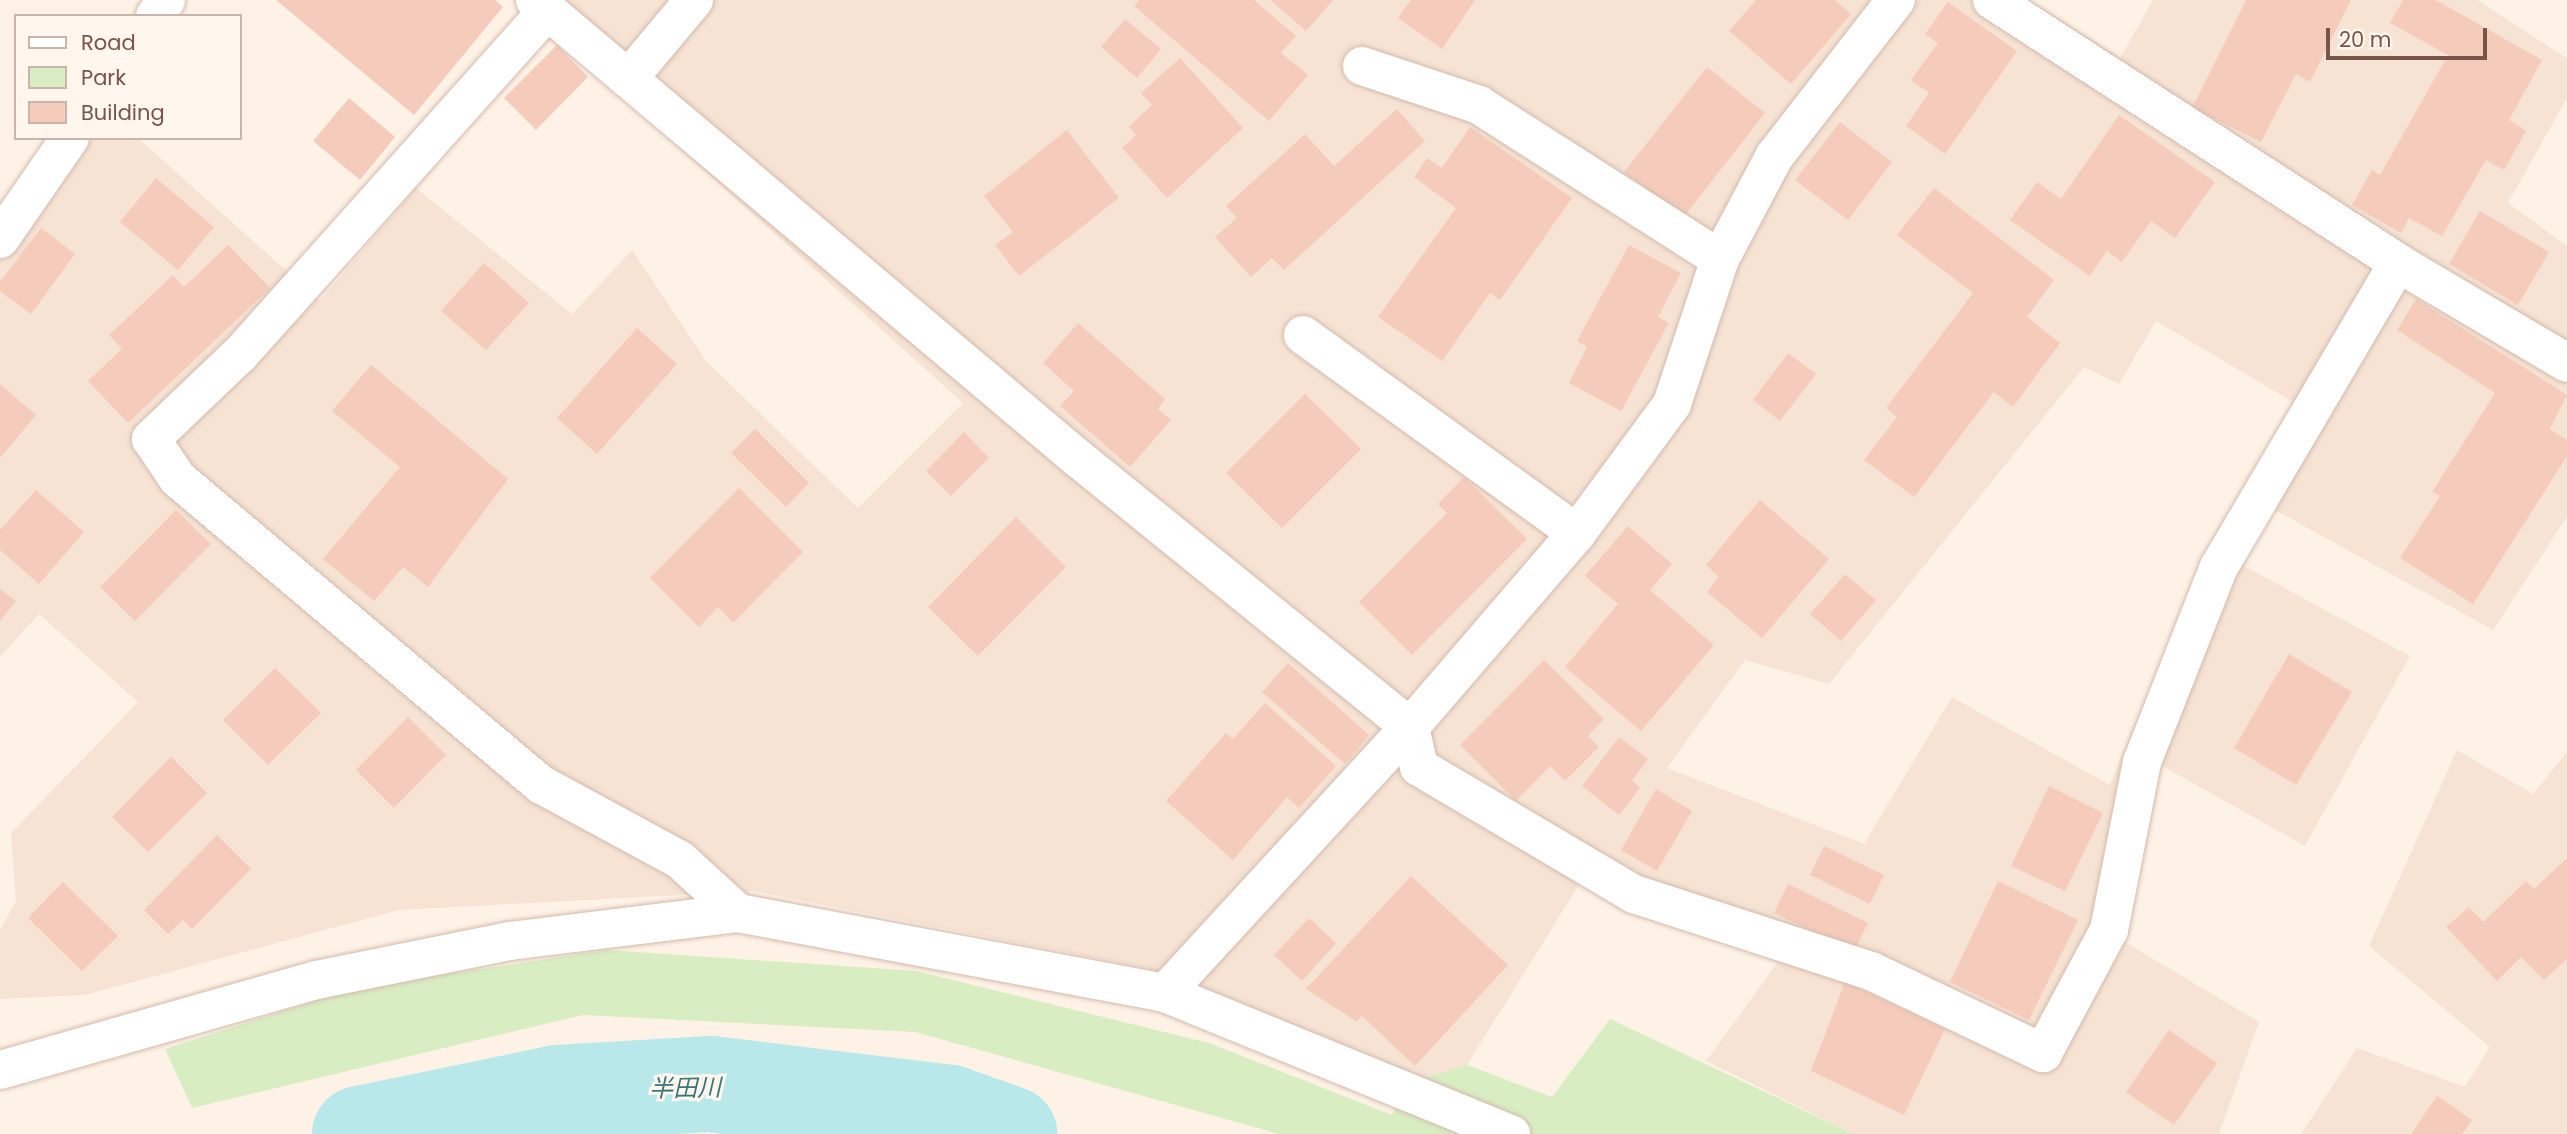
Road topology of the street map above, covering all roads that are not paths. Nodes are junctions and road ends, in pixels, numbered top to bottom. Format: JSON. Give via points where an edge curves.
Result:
{"nodes":[{"id":1,"x":694,"y":0,"type":"edge"},
{"id":2,"x":1896,"y":0,"type":"edge"},
{"id":3,"x":1992,"y":0,"type":"edge"},
{"id":4,"x":541,"y":6,"type":"edge"},
{"id":5,"x":1362,"y":66,"type":"dead end"},
{"id":6,"x":628,"y":79,"type":"junction"},
{"id":7,"x":69,"y":140,"type":"edge"},
{"id":8,"x":0,"y":239,"type":"edge"},
{"id":9,"x":1720,"y":259,"type":"junction"},
{"id":10,"x":2398,"y":263,"type":"junction"},
{"id":11,"x":1303,"y":335,"type":"dead end"},
{"id":12,"x":2567,"y":363,"type":"edge"},
{"id":13,"x":1577,"y":533,"type":"junction"},
{"id":14,"x":1410,"y":727,"type":"junction"},
{"id":15,"x":738,"y":913,"type":"junction"},
{"id":16,"x":1165,"y":993,"type":"junction"},
{"id":17,"x":0,"y":1070,"type":"edge"},
{"id":18,"x":1511,"y":1134,"type":"edge"}],
"edges":[{"from":1,"to":6,"type":"street"},
{"from":2,"to":9,"type":"street","via":[[1774,157]]},
{"from":3,"to":10,"type":"street"},
{"from":4,"to":6,"type":"street"},
{"from":4,"to":15,"type":"street","via":[[239,355],[151,439],[178,479],[542,785],[680,860]]},
{"from":5,"to":9,"type":"street","via":[[1479,105]]},
{"from":6,"to":14,"type":"street","via":[[1080,460]]},
{"from":7,"to":8,"type":"street"},
{"from":9,"to":13,"type":"street","via":[[1672,404]]},
{"from":10,"to":12,"type":"street"},
{"from":10,"to":14,"type":"street","via":[[2219,568],[2142,762],[2109,930],[2043,1053],[1871,971],[1634,894],[1419,767]]},
{"from":11,"to":13,"type":"street"},
{"from":13,"to":14,"type":"street"},
{"from":14,"to":16,"type":"street"},
{"from":15,"to":16,"type":"street"},
{"from":15,"to":17,"type":"street","via":[[510,941],[316,980]]},
{"from":16,"to":18,"type":"street"}]}
